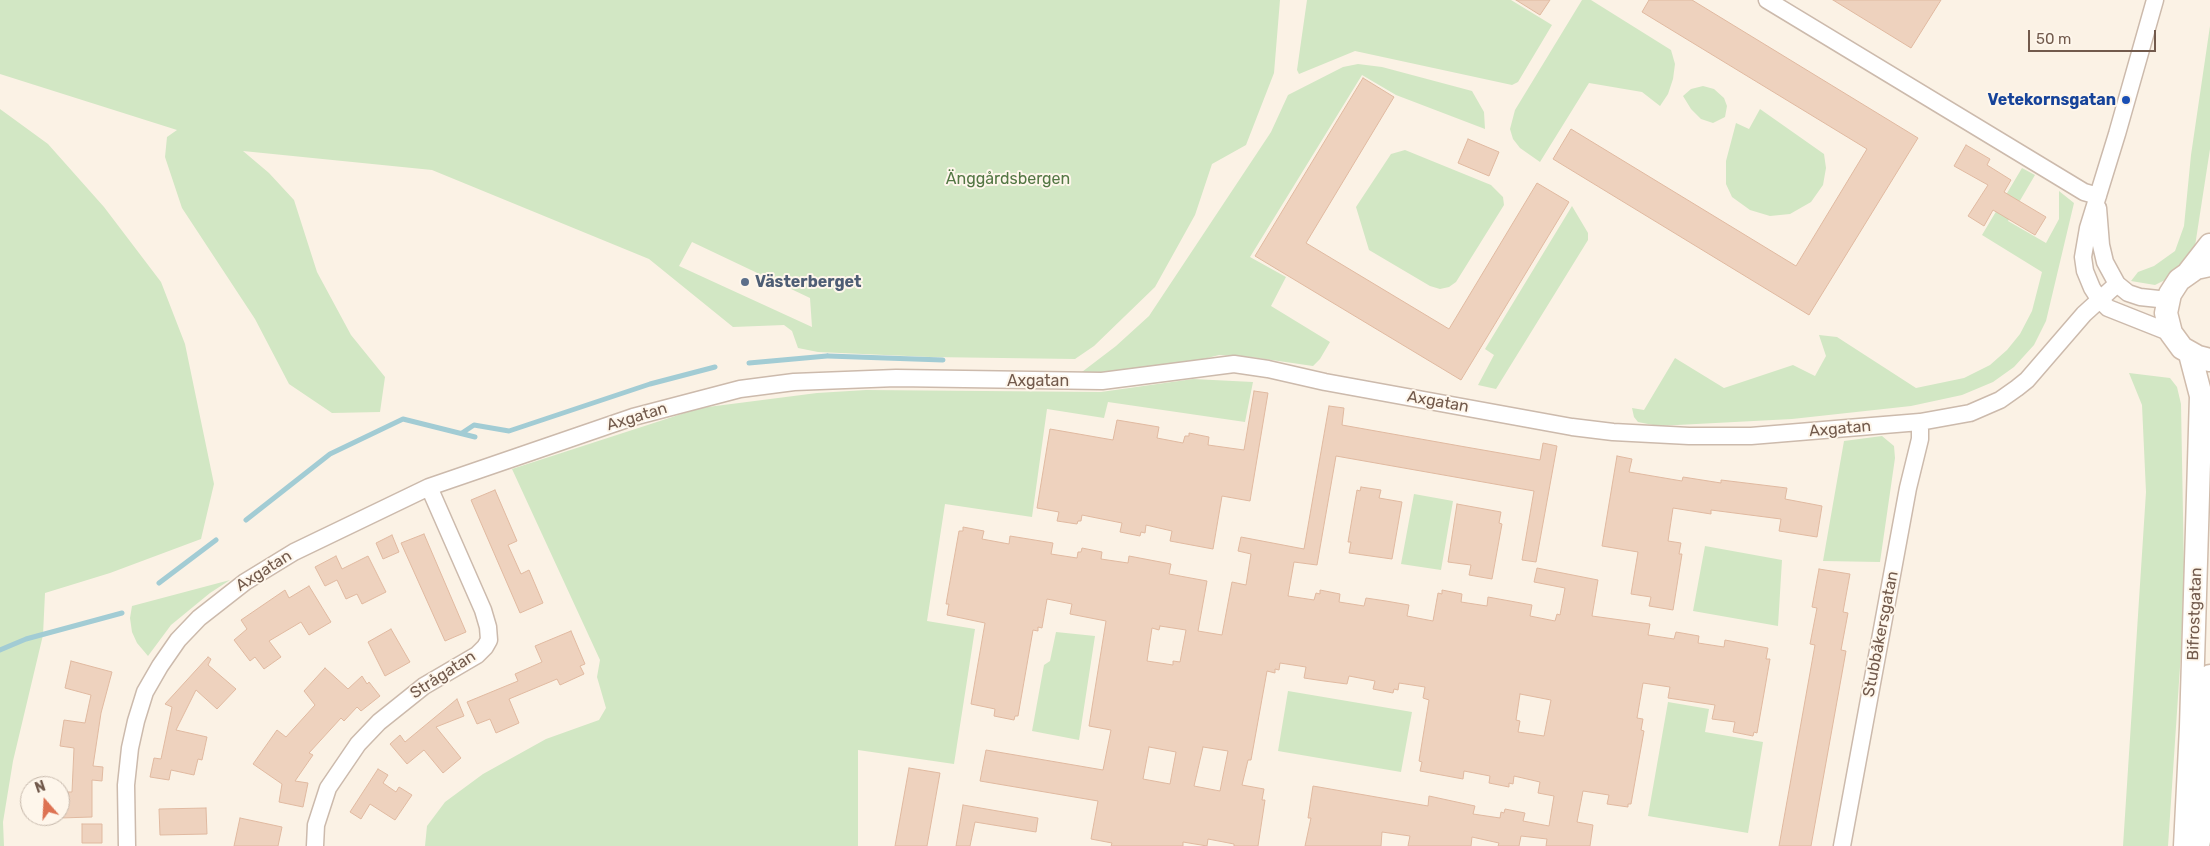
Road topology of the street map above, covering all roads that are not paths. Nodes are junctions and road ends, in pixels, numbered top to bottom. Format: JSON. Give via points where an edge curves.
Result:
{"nodes":[{"id":1,"x":1767,"y":0,"type":"edge"},
{"id":2,"x":2155,"y":0,"type":"edge"},
{"id":3,"x":2098,"y":196,"type":"junction"},
{"id":4,"x":2210,"y":245,"type":"edge"},
{"id":5,"x":2210,"y":265,"type":"edge"},
{"id":6,"x":2189,"y":272,"type":"junction"},
{"id":7,"x":2117,"y":284,"type":"junction"},
{"id":8,"x":2099,"y":299,"type":"junction"},
{"id":9,"x":2168,"y":300,"type":"junction"},
{"id":10,"x":2171,"y":333,"type":"junction"},
{"id":11,"x":2200,"y":357,"type":"edge"},
{"id":12,"x":1920,"y":422,"type":"junction"},
{"id":13,"x":428,"y":487,"type":"junction"},
{"id":14,"x":2210,"y":676,"type":"edge"},
{"id":15,"x":127,"y":846,"type":"edge"},
{"id":16,"x":315,"y":846,"type":"edge"},
{"id":17,"x":1842,"y":846,"type":"edge"},
{"id":18,"x":2185,"y":846,"type":"edge"},
{"id":19,"x":2198,"y":846,"type":"edge"}],
"edges":[{"from":1,"to":3,"type":"street","via":[[2084,192]]},
{"from":2,"to":3,"type":"street"},
{"from":3,"to":7,"type":"street","via":[[2101,245],[2105,262]]},
{"from":3,"to":8,"type":"street","via":[[2083,257],[2085,271]]},
{"from":4,"to":6,"type":"main road"},
{"from":5,"to":6,"type":"main road"},
{"from":6,"to":9,"type":"main road","via":[[2176,284]]},
{"from":7,"to":8,"type":"street","name":"Axgatan"},
{"from":7,"to":9,"type":"street","via":[[2140,297]]},
{"from":8,"to":10,"type":"street","via":[[2116,312]]},
{"from":8,"to":12,"type":"street","name":"Axgatan","via":[[2027,380],[2000,400],[1970,412]]},
{"from":9,"to":10,"type":"main road","via":[[2167,320]]},
{"from":10,"to":11,"type":"main road","name":"Bifrostgatan","via":[[2182,348]]},
{"from":11,"to":18,"type":"main road","name":"Bifrostgatan","via":[[2202,396]]},
{"from":12,"to":13,"type":"street","name":"Axgatan","via":[[1751,436],[1612,432],[1234,364],[1102,381],[830,379],[749,388],[700,398],[632,417]]},
{"from":12,"to":17,"type":"street","name":"Stubbåkersgatan","via":[[1920,439],[1906,498]]},
{"from":13,"to":15,"type":"street","name":"Axgatan","via":[[334,531],[253,577],[222,598],[178,640],[146,692],[136,721],[126,785]]},
{"from":13,"to":16,"type":"street","name":"Strågatan","via":[[483,610],[488,640],[477,655],[424,686],[378,722],[358,744],[328,788],[316,825]]},
{"from":14,"to":19,"type":"main road","name":"Bifrostgatan","via":[[2205,808]]}]}
